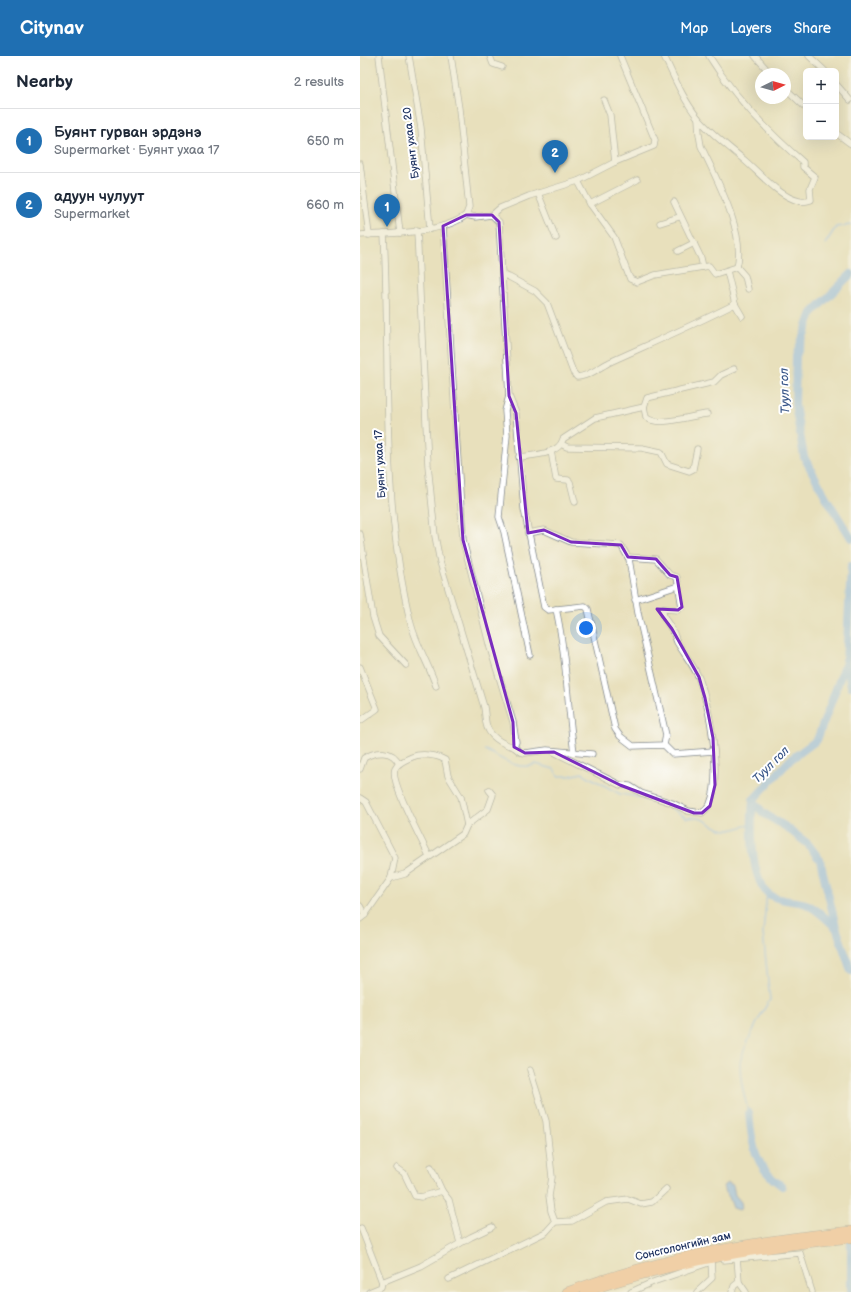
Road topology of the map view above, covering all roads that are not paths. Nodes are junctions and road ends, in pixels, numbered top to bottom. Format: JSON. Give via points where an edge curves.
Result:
{"nodes":[{"id":1,"x":379,"y":56,"type":"edge"},
{"id":2,"x":409,"y":56,"type":"edge"},
{"id":3,"x":451,"y":56,"type":"edge"},
{"id":4,"x":490,"y":56,"type":"edge"},
{"id":5,"x":620,"y":56,"type":"edge"},
{"id":6,"x":664,"y":56,"type":"edge"},
{"id":7,"x":709,"y":56,"type":"edge"},
{"id":8,"x":755,"y":56,"type":"edge"},
{"id":9,"x":809,"y":56,"type":"edge"},
{"id":10,"x":502,"y":67,"type":"dead end"},
{"id":11,"x":766,"y":68,"type":"edge"},
{"id":12,"x":822,"y":68,"type":"edge"},
{"id":13,"x":839,"y":87,"type":"edge"},
{"id":14,"x":791,"y":94,"type":"edge"},
{"id":15,"x":604,"y":100,"type":"dead end"},
{"id":16,"x":850,"y":100,"type":"dead end"},
{"id":17,"x":803,"y":105,"type":"edge"},
{"id":18,"x":698,"y":118,"type":"junction"},
{"id":19,"x":839,"y":135,"type":"edge"},
{"id":20,"x":851,"y":144,"type":"edge"},
{"id":21,"x":615,"y":162,"type":"junction"},
{"id":22,"x":360,"y":164,"type":"edge"},
{"id":23,"x":637,"y":180,"type":"dead end"},
{"id":24,"x":578,"y":181,"type":"junction"},
{"id":25,"x":538,"y":193,"type":"junction"},
{"id":26,"x":674,"y":202,"type":"dead end"},
{"id":27,"x":590,"y":204,"type":"junction"},
{"id":28,"x":466,"y":215,"type":"junction"},
{"id":29,"x":492,"y":215,"type":"junction"},
{"id":30,"x":680,"y":217,"type":"junction"},
{"id":31,"x":660,"y":223,"type":"dead end"},
{"id":32,"x":443,"y":226,"type":"junction"},
{"id":33,"x":430,"y":229,"type":"junction"},
{"id":34,"x":418,"y":230,"type":"junction"},
{"id":35,"x":400,"y":232,"type":"junction"},
{"id":36,"x":384,"y":234,"type":"junction"},
{"id":37,"x":360,"y":235,"type":"edge"},
{"id":38,"x":368,"y":235,"type":"junction"},
{"id":39,"x":556,"y":238,"type":"dead end"},
{"id":40,"x":694,"y":243,"type":"junction"},
{"id":41,"x":678,"y":250,"type":"dead end"},
{"id":42,"x":703,"y":267,"type":"junction"},
{"id":43,"x":737,"y":267,"type":"junction"},
{"id":44,"x":727,"y":271,"type":"junction"},
{"id":45,"x":502,"y":275,"type":"junction"},
{"id":46,"x":748,"y":289,"type":"dead end"},
{"id":47,"x":735,"y":304,"type":"junction"},
{"id":48,"x":742,"y":316,"type":"dead end"},
{"id":49,"x":734,"y":369,"type":"dead end"},
{"id":50,"x":510,"y":396,"type":"junction"},
{"id":51,"x":644,"y":406,"type":"junction"},
{"id":52,"x":707,"y":414,"type":"dead end"},
{"id":53,"x":561,"y":444,"type":"junction"},
{"id":54,"x":697,"y":449,"type":"dead end"},
{"id":55,"x":551,"y":451,"type":"junction"},
{"id":56,"x":520,"y":457,"type":"junction"},
{"id":57,"x":575,"y":502,"type":"dead end"},
{"id":58,"x":528,"y":533,"type":"junction"},
{"id":59,"x":360,"y":534,"type":"edge"},
{"id":60,"x":628,"y":557,"type":"junction"},
{"id":61,"x":678,"y":586,"type":"junction"},
{"id":62,"x":636,"y":600,"type":"junction"},
{"id":63,"x":556,"y":609,"type":"junction"},
{"id":64,"x":530,"y":655,"type":"dead end"},
{"id":65,"x":406,"y":665,"type":"dead end"},
{"id":66,"x":360,"y":667,"type":"edge"},
{"id":67,"x":436,"y":686,"type":"dead end"},
{"id":68,"x":360,"y":720,"type":"edge"},
{"id":69,"x":664,"y":745,"type":"junction"},
{"id":70,"x":514,"y":747,"type":"junction"},
{"id":71,"x":714,"y":751,"type":"junction"},
{"id":72,"x":554,"y":752,"type":"junction"},
{"id":73,"x":574,"y":752,"type":"junction"},
{"id":74,"x":592,"y":754,"type":"dead end"},
{"id":75,"x":399,"y":764,"type":"junction"},
{"id":76,"x":360,"y":769,"type":"edge"},
{"id":77,"x":489,"y":790,"type":"dead end"},
{"id":78,"x":360,"y":798,"type":"edge"},
{"id":79,"x":467,"y":824,"type":"junction"},
{"id":80,"x":430,"y":856,"type":"junction"},
{"id":81,"x":391,"y":878,"type":"junction"},
{"id":82,"x":360,"y":906,"type":"edge"},
{"id":83,"x":362,"y":917,"type":"edge"},
{"id":84,"x":530,"y":1070,"type":"dead end"},
{"id":85,"x":431,"y":1167,"type":"dead end"},
{"id":86,"x":397,"y":1168,"type":"dead end"},
{"id":87,"x":666,"y":1189,"type":"dead end"},
{"id":88,"x":442,"y":1191,"type":"junction"},
{"id":89,"x":555,"y":1222,"type":"junction"},
{"id":90,"x":492,"y":1227,"type":"dead end"},
{"id":91,"x":362,"y":1228,"type":"dead end"},
{"id":92,"x":851,"y":1231,"type":"edge"},
{"id":93,"x":851,"y":1238,"type":"edge"},
{"id":94,"x":809,"y":1239,"type":"junction"},
{"id":95,"x":460,"y":1243,"type":"junction"},
{"id":96,"x":733,"y":1257,"type":"junction"},
{"id":97,"x":711,"y":1260,"type":"junction"},
{"id":98,"x":652,"y":1272,"type":"junction"},
{"id":99,"x":449,"y":1279,"type":"dead end"},
{"id":100,"x":382,"y":1282,"type":"junction"},
{"id":101,"x":653,"y":1282,"type":"junction"},
{"id":102,"x":739,"y":1282,"type":"junction"},
{"id":103,"x":369,"y":1292,"type":"edge"},
{"id":104,"x":567,"y":1292,"type":"edge"},
{"id":105,"x":585,"y":1292,"type":"edge"},
{"id":106,"x":631,"y":1292,"type":"edge"},
{"id":107,"x":697,"y":1292,"type":"edge"},
{"id":108,"x":732,"y":1292,"type":"edge"},
{"id":109,"x":746,"y":1292,"type":"edge"},
{"id":110,"x":812,"y":1292,"type":"edge"}],
"edges":[{"from":1,"to":35,"type":"street"},
{"from":2,"to":33,"type":"street","name":"Буянт ухаа 20","via":[[421,128]]},
{"from":3,"to":28,"type":"street","via":[[469,207]]},
{"from":4,"to":10,"type":"street","via":[[493,64]]},
{"from":5,"to":21,"type":"street","via":[[655,143],[654,146]]},
{"from":6,"to":18,"type":"street"},
{"from":7,"to":18,"type":"street","via":[[723,79],[750,111],[803,162],[803,167],[815,178],[810,189],[811,200],[799,201],[769,183],[720,141]]},
{"from":8,"to":11,"type":"street"},
{"from":9,"to":12,"type":"street"},
{"from":13,"to":16,"type":"street"},
{"from":14,"to":17,"type":"street"},
{"from":15,"to":21,"type":"street","via":[[610,115]]},
{"from":18,"to":43,"type":"street","via":[[701,146],[735,226],[740,256]]},
{"from":19,"to":20,"type":"street"},
{"from":21,"to":24,"type":"street"},
{"from":22,"to":38,"type":"street"},
{"from":23,"to":27,"type":"street"},
{"from":24,"to":25,"type":"street"},
{"from":24,"to":27,"type":"street"},
{"from":25,"to":29,"type":"street","via":[[500,208]]},
{"from":25,"to":39,"type":"street"},
{"from":26,"to":30,"type":"street"},
{"from":27,"to":42,"type":"street","via":[[614,237],[630,279],[636,282],[655,275]]},
{"from":28,"to":29,"type":"street"},
{"from":28,"to":32,"type":"street"},
{"from":29,"to":45,"type":"street","via":[[499,222]]},
{"from":30,"to":31,"type":"street"},
{"from":30,"to":40,"type":"street"},
{"from":32,"to":33,"type":"street"},
{"from":32,"to":70,"type":"street","via":[[463,540],[490,648],[513,722],[516,742]]},
{"from":33,"to":34,"type":"street"},
{"from":34,"to":35,"type":"street"},
{"from":34,"to":70,"type":"street","via":[[428,465],[435,536],[440,562],[484,707],[486,723],[494,738]]},
{"from":35,"to":36,"type":"street"},
{"from":36,"to":38,"type":"street"},
{"from":36,"to":67,"type":"street","name":"Буянт ухаа 17","via":[[388,446],[394,531],[411,624]]},
{"from":37,"to":38,"type":"street"},
{"from":40,"to":41,"type":"street"},
{"from":40,"to":42,"type":"street"},
{"from":42,"to":44,"type":"street","via":[[709,266],[715,274]]},
{"from":43,"to":44,"type":"street"},
{"from":43,"to":46,"type":"street","via":[[745,276]]},
{"from":44,"to":47,"type":"street"},
{"from":45,"to":47,"type":"street","via":[[535,291],[547,303],[577,377],[582,377]]},
{"from":45,"to":50,"type":"street"},
{"from":47,"to":48,"type":"street"},
{"from":49,"to":51,"type":"street","via":[[721,375],[714,382],[646,398]]},
{"from":50,"to":56,"type":"street","via":[[516,413]]},
{"from":50,"to":64,"type":"street","via":[[505,411],[507,436],[499,517]]},
{"from":51,"to":52,"type":"street","via":[[646,417],[652,421],[685,419]]},
{"from":51,"to":53,"type":"street","via":[[596,418],[564,439]]},
{"from":53,"to":54,"type":"street","via":[[567,447],[642,448],[661,452],[667,464],[689,471],[693,468]]},
{"from":53,"to":55,"type":"street"},
{"from":55,"to":56,"type":"street"},
{"from":55,"to":57,"type":"street","via":[[556,479],[570,482]]},
{"from":56,"to":58,"type":"street"},
{"from":58,"to":60,"type":"street","via":[[544,530],[571,542],[621,545]]},
{"from":58,"to":63,"type":"street","via":[[544,607],[548,610]]},
{"from":59,"to":65,"type":"street","via":[[373,617],[379,636]]},
{"from":60,"to":61,"type":"street","via":[[656,559],[670,575],[677,577]]},
{"from":60,"to":62,"type":"street"},
{"from":61,"to":62,"type":"street"},
{"from":61,"to":71,"type":"street","via":[[682,607],[678,610],[663,610],[664,618],[699,678]]},
{"from":62,"to":69,"type":"street","via":[[666,735]]},
{"from":63,"to":69,"type":"street","via":[[585,606],[590,612],[615,729],[620,736],[633,746]]},
{"from":63,"to":73,"type":"street","via":[[563,638],[568,713]]},
{"from":66,"to":68,"type":"street","via":[[377,709]]},
{"from":69,"to":71,"type":"street","via":[[673,754]]},
{"from":70,"to":72,"type":"street","via":[[526,753],[547,750]]},
{"from":71,"to":72,"type":"street","via":[[715,784],[710,806],[702,812],[694,813],[620,784]]},
{"from":72,"to":73,"type":"street"},
{"from":73,"to":74,"type":"street"},
{"from":75,"to":76,"type":"street","via":[[391,755],[377,752],[364,758]]},
{"from":75,"to":79,"type":"street","via":[[422,755],[445,760],[448,776],[461,797]]},
{"from":75,"to":80,"type":"street","via":[[394,770],[394,779]]},
{"from":77,"to":79,"type":"street","via":[[493,795],[488,809]]},
{"from":78,"to":81,"type":"street","via":[[366,802],[392,851],[394,858]]},
{"from":79,"to":80,"type":"street","via":[[463,834]]},
{"from":80,"to":81,"type":"street","via":[[405,874]]},
{"from":81,"to":83,"type":"street"},
{"from":82,"to":83,"type":"street"},
{"from":84,"to":89,"type":"street","via":[[546,1121],[552,1177],[549,1196]]},
{"from":85,"to":88,"type":"street"},
{"from":86,"to":88,"type":"street","via":[[404,1174],[415,1196],[421,1197]]},
{"from":87,"to":89,"type":"street","via":[[652,1202],[641,1204],[628,1199],[606,1202],[572,1221]]},
{"from":88,"to":95,"type":"street","via":[[449,1200]]},
{"from":89,"to":99,"type":"street","via":[[546,1232]]},
{"from":90,"to":95,"type":"street"},
{"from":91,"to":100,"type":"street"},
{"from":92,"to":94,"type":"main road"},
{"from":93,"to":94,"type":"main road"},
{"from":94,"to":96,"type":"main road","name":"Сонсголонгийн зам"},
{"from":94,"to":104,"type":"main road","name":"Сонсголонгийн зам","via":[[712,1251],[678,1258]]},
{"from":95,"to":100,"type":"street","via":[[421,1266]]},
{"from":96,"to":97,"type":"main road","name":"Сонсголонгийн зам"},
{"from":96,"to":102,"type":"street"},
{"from":96,"to":110,"type":"street","via":[[800,1253]]},
{"from":97,"to":98,"type":"main road","name":"Сонсголонгийн зам"},
{"from":97,"to":101,"type":"street"},
{"from":97,"to":107,"type":"street","via":[[712,1278]]},
{"from":98,"to":101,"type":"street"},
{"from":98,"to":105,"type":"main road","name":"Сонсголонгийн зам"},
{"from":100,"to":103,"type":"street","via":[[381,1287]]},
{"from":101,"to":106,"type":"street"},
{"from":102,"to":108,"type":"street"},
{"from":102,"to":109,"type":"street"}]}
